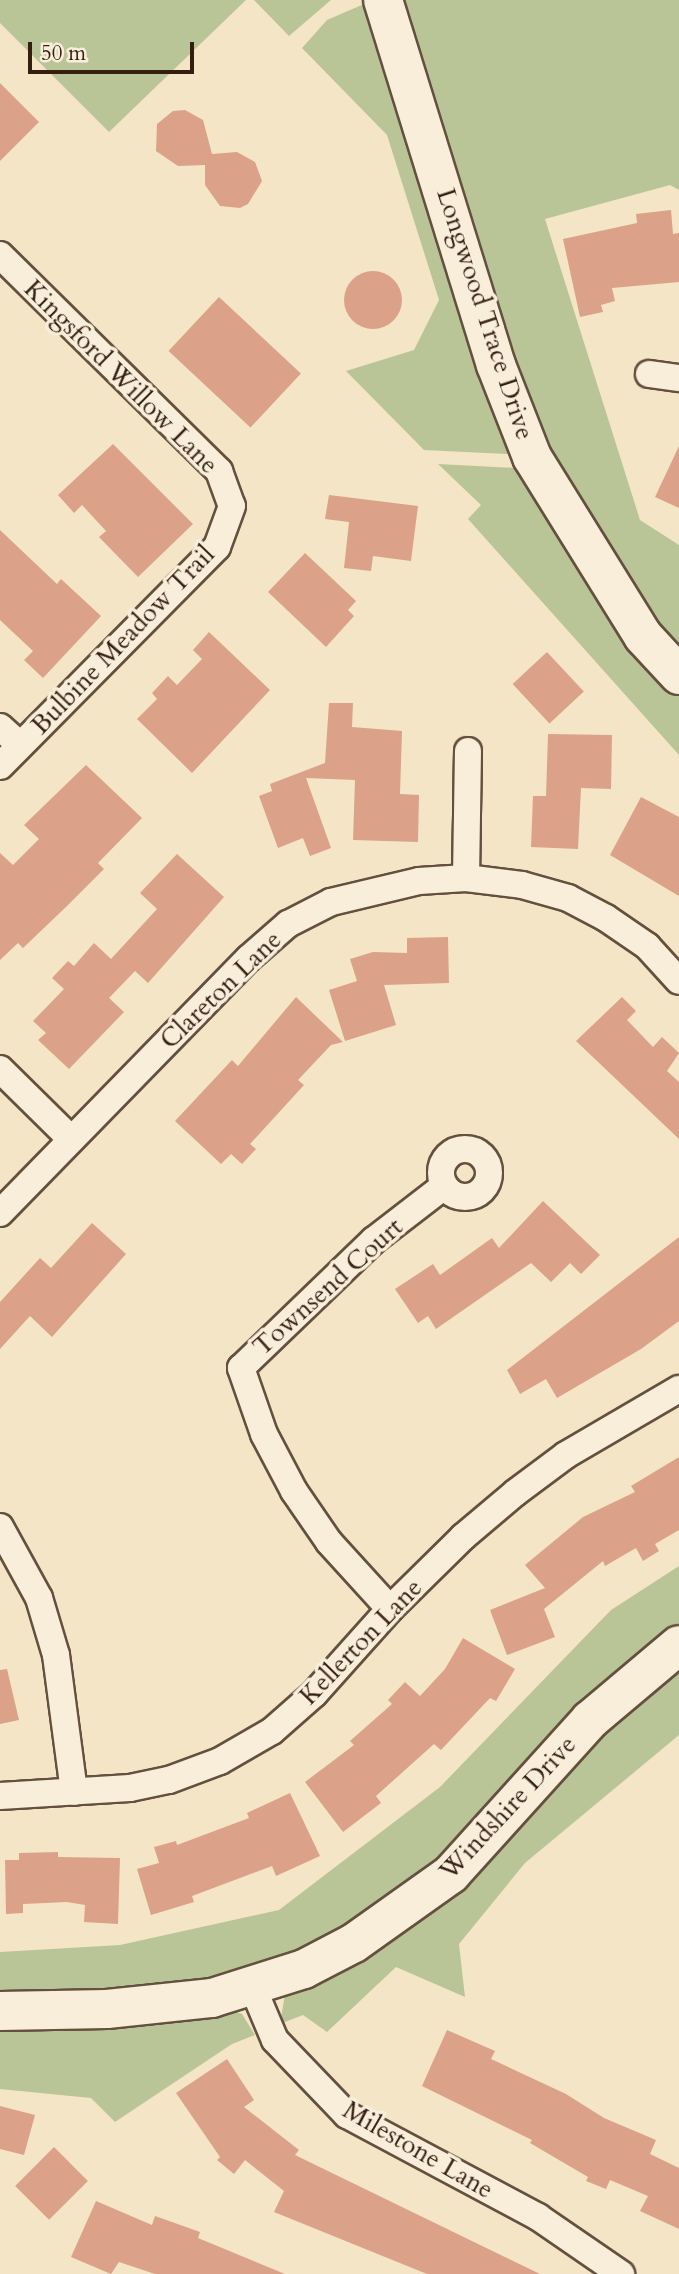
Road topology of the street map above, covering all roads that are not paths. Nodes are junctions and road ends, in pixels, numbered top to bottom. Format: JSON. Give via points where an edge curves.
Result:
{"nodes":[{"id":1,"x":383,"y":0,"type":"edge"},
{"id":2,"x":0,"y":255,"type":"edge"},
{"id":3,"x":649,"y":374,"type":"dead end"},
{"id":4,"x":679,"y":378,"type":"edge"},
{"id":5,"x":232,"y":506,"type":"joint"},
{"id":6,"x":679,"y":675,"type":"edge"},
{"id":7,"x":0,"y":727,"type":"edge"},
{"id":8,"x":20,"y":745,"type":"junction"},
{"id":9,"x":468,"y":751,"type":"dead end"},
{"id":10,"x":0,"y":766,"type":"edge"},
{"id":11,"x":466,"y":878,"type":"junction"},
{"id":12,"x":679,"y":981,"type":"edge"},
{"id":13,"x":0,"y":1069,"type":"edge"},
{"id":14,"x":71,"y":1139,"type":"junction"},
{"id":15,"x":444,"y":1186,"type":"dead end"},
{"id":16,"x":0,"y":1213,"type":"edge"},
{"id":17,"x":679,"y":1389,"type":"edge"},
{"id":18,"x":0,"y":1527,"type":"edge"},
{"id":19,"x":390,"y":1609,"type":"junction"},
{"id":20,"x":679,"y":1645,"type":"edge"},
{"id":21,"x":74,"y":1792,"type":"junction"},
{"id":22,"x":0,"y":1796,"type":"edge"},
{"id":23,"x":253,"y":1988,"type":"junction"},
{"id":24,"x":0,"y":2011,"type":"edge"},
{"id":25,"x":621,"y":2274,"type":"edge"}],
"edges":[{"from":1,"to":6,"type":"street","name":"Longwood Trace Drive","via":[[496,365],[533,457],[643,636]]},
{"from":2,"to":5,"type":"street","name":"Kingsford Willow Lane","via":[[219,471]]},
{"from":3,"to":4,"type":"street"},
{"from":5,"to":8,"type":"street","name":"Bulbine Meadow Trail","via":[[216,547]]},
{"from":7,"to":8,"type":"street"},
{"from":8,"to":10,"type":"street","name":"Bulbine Meadow Trail"},
{"from":9,"to":11,"type":"street"},
{"from":11,"to":12,"type":"street","name":"Clareton Lane","via":[[522,885],[568,898],[647,946]]},
{"from":11,"to":14,"type":"street","name":"Clareton Lane","via":[[376,889],[331,902],[288,924]]},
{"from":13,"to":14,"type":"street"},
{"from":14,"to":16,"type":"street","name":"Clareton Lane"},
{"from":15,"to":19,"type":"street","name":"Townsend Court","via":[[374,1240],[241,1368],[264,1434],[294,1491],[329,1542]]},
{"from":17,"to":19,"type":"street","name":"Kellerton Lane","via":[[566,1455],[515,1493]]},
{"from":18,"to":21,"type":"street","via":[[39,1598],[56,1655]]},
{"from":19,"to":21,"type":"street","name":"Kellerton Lane","via":[[314,1695],[252,1743],[169,1780]]},
{"from":20,"to":23,"type":"street","name":"Windshire Drive","via":[[590,1720],[451,1874],[354,1943]]},
{"from":21,"to":22,"type":"street","name":"Kellerton Lane"},
{"from":23,"to":24,"type":"street","name":"Windshire Drive","via":[[154,2006]]},
{"from":23,"to":25,"type":"street","name":"Milestone Lane","via":[[275,2040],[347,2115],[538,2217]]}]}
